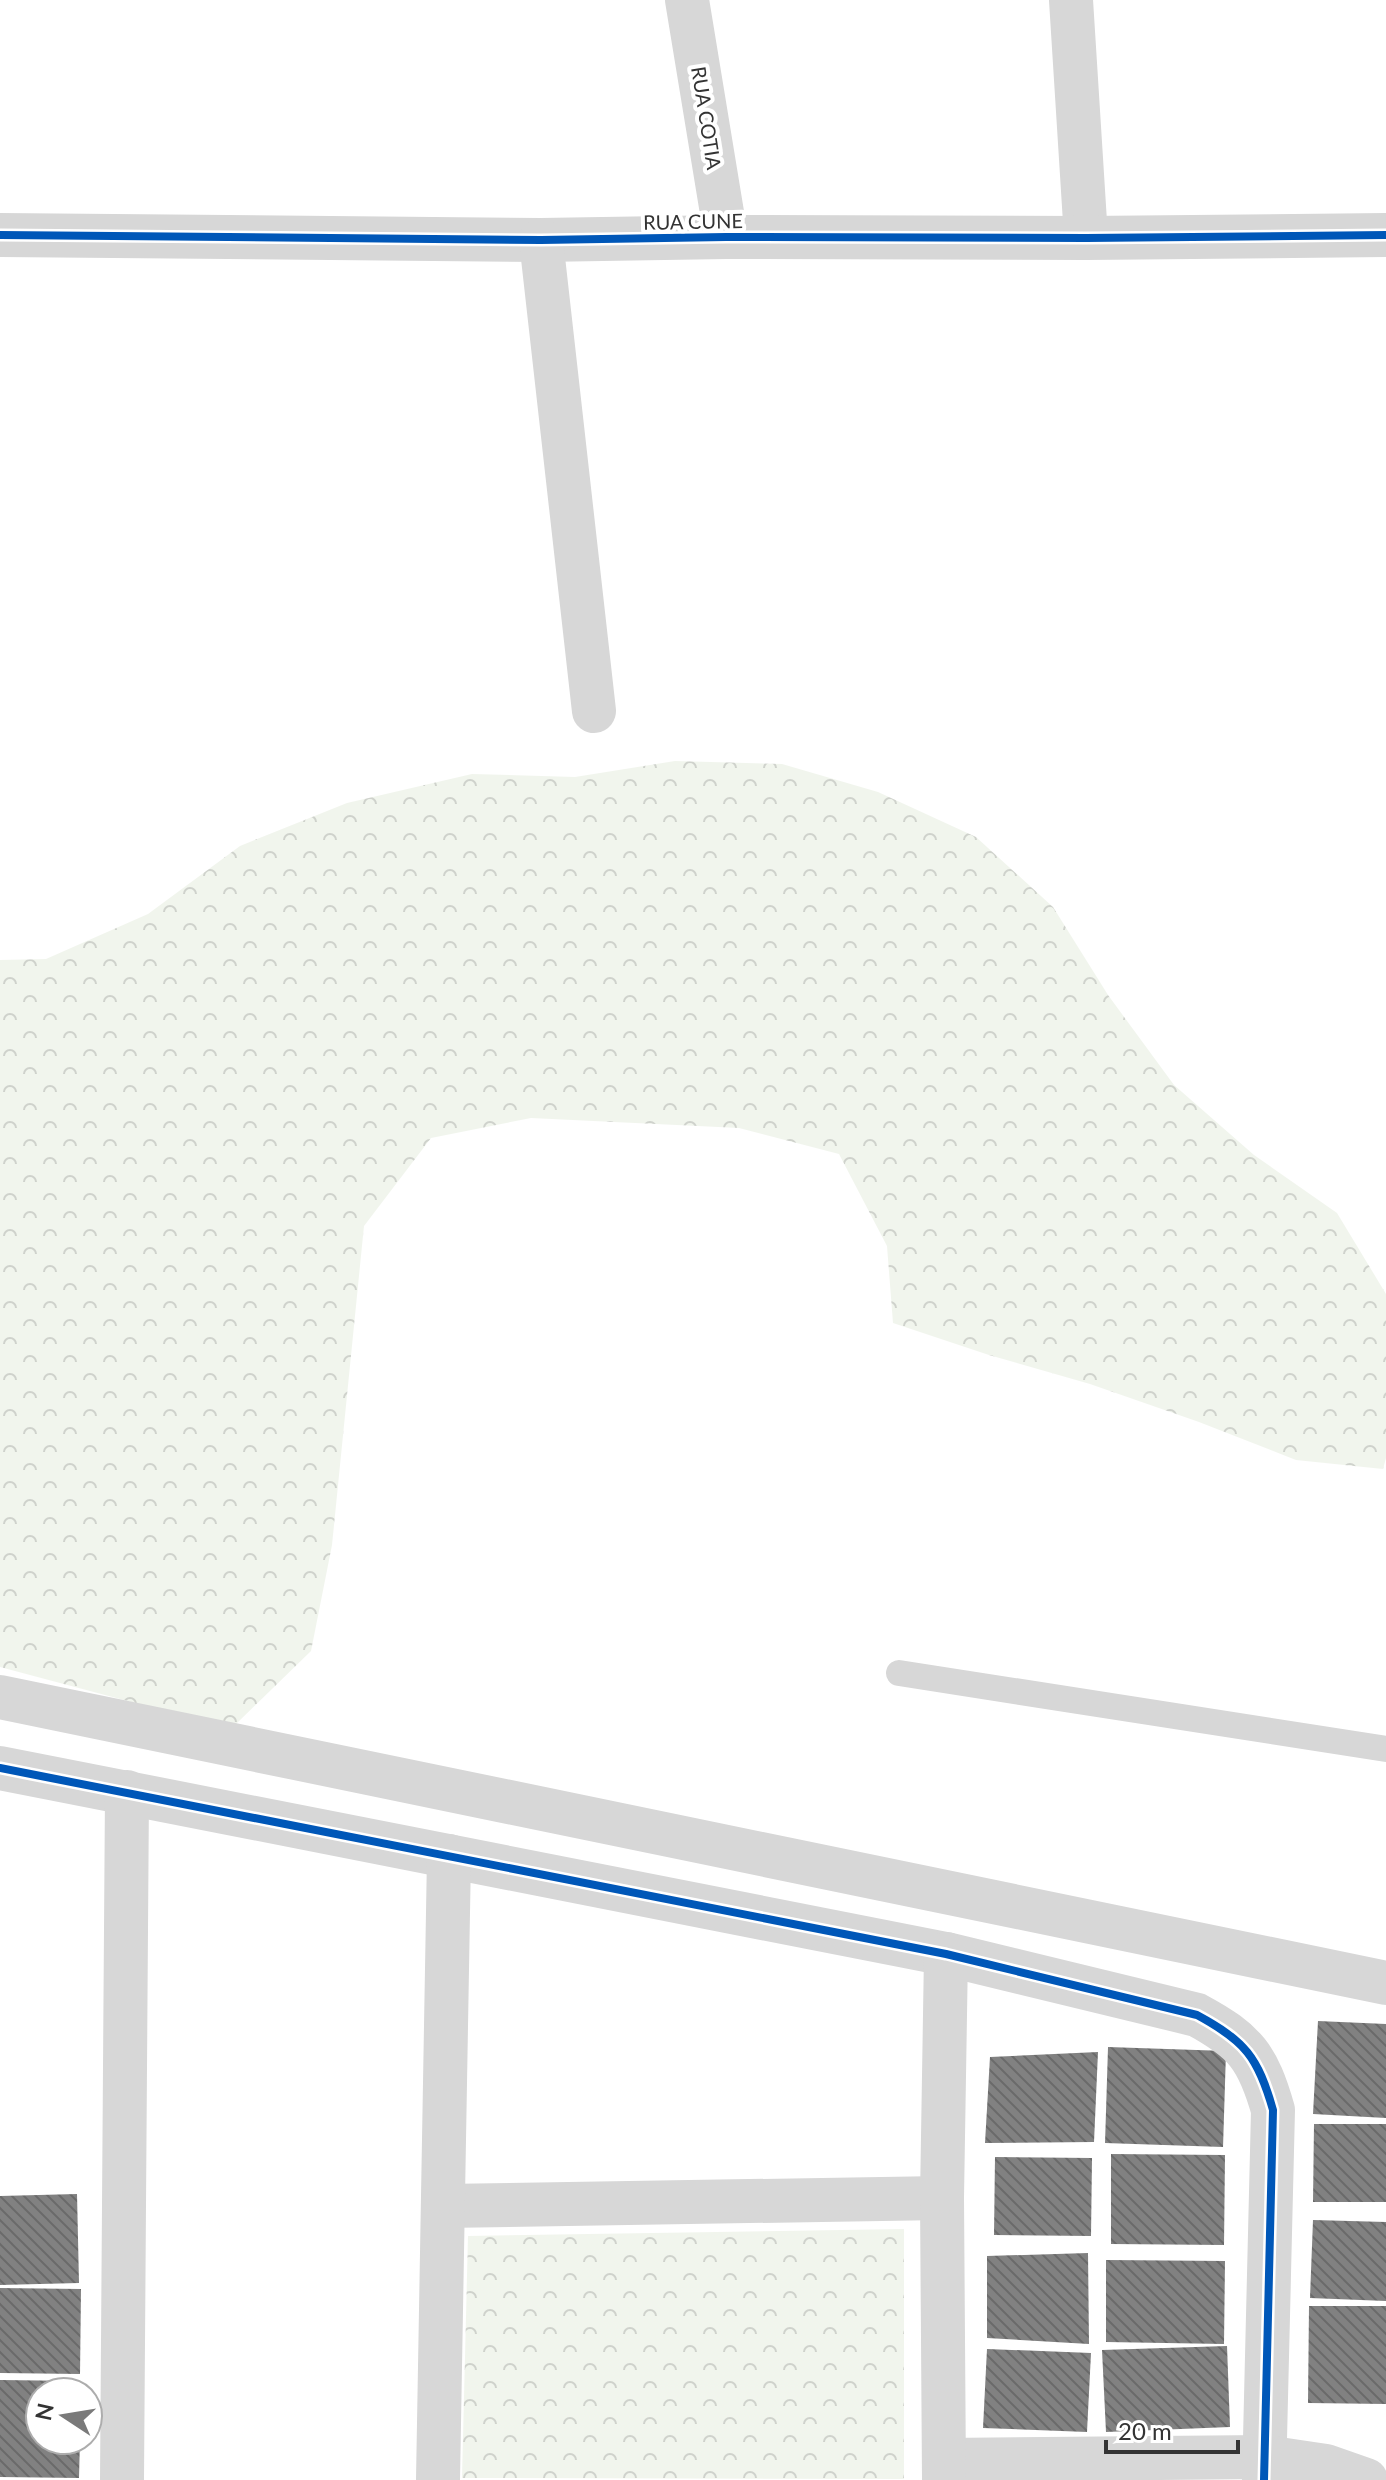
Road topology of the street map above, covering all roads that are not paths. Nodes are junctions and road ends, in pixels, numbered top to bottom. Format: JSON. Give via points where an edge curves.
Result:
{"nodes":[{"id":1,"x":687,"y":0,"type":"edge"},
{"id":2,"x":1071,"y":0,"type":"edge"},
{"id":3,"x":0,"y":235,"type":"edge"},
{"id":4,"x":1386,"y":235,"type":"edge"},
{"id":5,"x":726,"y":237,"type":"junction"},
{"id":6,"x":1086,"y":238,"type":"junction"},
{"id":7,"x":541,"y":240,"type":"junction"},
{"id":8,"x":594,"y":711,"type":"dead end"},
{"id":9,"x":899,"y":1673,"type":"dead end"},
{"id":10,"x":0,"y":1697,"type":"edge"},
{"id":11,"x":1386,"y":1749,"type":"edge"},
{"id":12,"x":0,"y":1768,"type":"edge"},
{"id":13,"x":127,"y":1792,"type":"junction"},
{"id":14,"x":449,"y":1856,"type":"junction"},
{"id":15,"x":946,"y":1954,"type":"junction"},
{"id":16,"x":1386,"y":1983,"type":"edge"},
{"id":17,"x":942,"y":2198,"type":"junction"},
{"id":18,"x":443,"y":2206,"type":"junction"},
{"id":19,"x":1264,"y":2468,"type":"edge"},
{"id":20,"x":944,"y":2470,"type":"edge"},
{"id":21,"x":122,"y":2480,"type":"edge"},
{"id":22,"x":438,"y":2480,"type":"edge"},
{"id":23,"x":1366,"y":2480,"type":"edge"}],
"edges":[{"from":1,"to":5,"type":"street","name":"RUA COTIA"},
{"from":2,"to":6,"type":"street"},
{"from":3,"to":7,"type":"street","name":"RUA CUNE"},
{"from":4,"to":6,"type":"street","name":"RUA CUNE"},
{"from":5,"to":6,"type":"street","name":"RUA CUNE"},
{"from":5,"to":7,"type":"street","name":"RUA CUNE"},
{"from":7,"to":8,"type":"street"},
{"from":9,"to":11,"type":"lane"},
{"from":10,"to":16,"type":"street"},
{"from":12,"to":13,"type":"street"},
{"from":13,"to":14,"type":"street"},
{"from":13,"to":21,"type":"street"},
{"from":14,"to":15,"type":"street"},
{"from":14,"to":18,"type":"street"},
{"from":15,"to":17,"type":"street"},
{"from":15,"to":19,"type":"street","via":[[1197,2015],[1228,2032],[1264,2077],[1273,2110]]},
{"from":17,"to":18,"type":"street"},
{"from":17,"to":20,"type":"street"},
{"from":18,"to":22,"type":"street"},
{"from":19,"to":20,"type":"street"},
{"from":19,"to":23,"type":"street","via":[[1326,2466]]}]}
